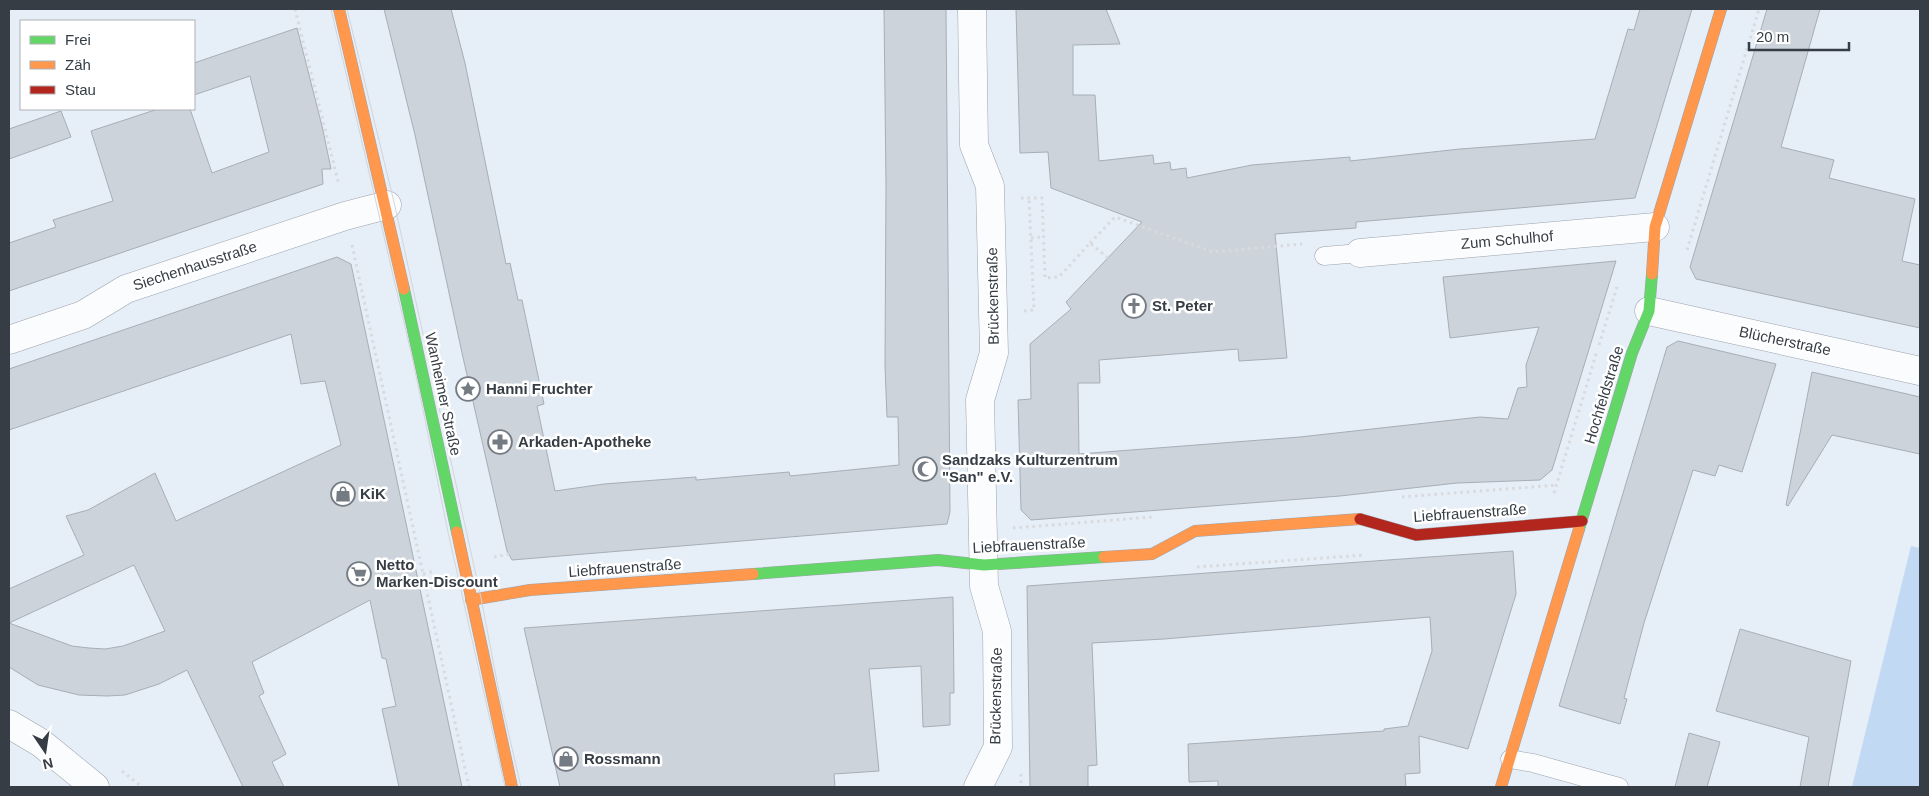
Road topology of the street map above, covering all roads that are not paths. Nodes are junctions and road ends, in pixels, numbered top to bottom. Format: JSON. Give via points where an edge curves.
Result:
{"nodes":[{"id":1,"x":339,"y":9,"type":"edge"},
{"id":2,"x":972,"y":9,"type":"edge"},
{"id":3,"x":1721,"y":9,"type":"edge"},
{"id":4,"x":387,"y":205,"type":"junction"},
{"id":5,"x":1655,"y":227,"type":"junction"},
{"id":6,"x":1360,"y":253,"type":"joint"},
{"id":7,"x":1324,"y":256,"type":"dead end"},
{"id":8,"x":1649,"y":311,"type":"junction"},
{"id":9,"x":9,"y":340,"type":"edge"},
{"id":10,"x":1920,"y":371,"type":"edge"},
{"id":11,"x":1582,"y":520,"type":"junction"},
{"id":12,"x":984,"y":565,"type":"junction"},
{"id":13,"x":471,"y":600,"type":"junction"},
{"id":14,"x":9,"y":724,"type":"edge"},
{"id":15,"x":1510,"y":758,"type":"junction"},
{"id":16,"x":95,"y":787,"type":"edge"},
{"id":17,"x":512,"y":787,"type":"edge"},
{"id":18,"x":978,"y":787,"type":"edge"},
{"id":19,"x":1501,"y":787,"type":"edge"},
{"id":20,"x":1619,"y":787,"type":"edge"}],
"edges":[{"from":1,"to":4,"type":"street","name":"Wanheimer Straße"},
{"from":2,"to":12,"type":"street","name":"Brückenstraße","via":[[974,145],[990,186],[994,353],[980,400]]},
{"from":3,"to":5,"type":"street","name":"Hochfeldstraße"},
{"from":4,"to":9,"type":"street","name":"Siechenhausstraße","via":[[126,289],[83,315]]},
{"from":4,"to":13,"type":"street","name":"Wanheimer Straße"},
{"from":5,"to":6,"type":"street","name":"Zum Schulhof"},
{"from":5,"to":8,"type":"street","name":"Hochfeldstraße"},
{"from":6,"to":7,"type":"lane"},
{"from":8,"to":10,"type":"street","name":"Blücherstraße"},
{"from":8,"to":11,"type":"street","name":"Hochfeldstraße","via":[[1632,353]]},
{"from":11,"to":12,"type":"street","name":"Liebfrauenstraße","via":[[1416,535],[1356,518],[1195,531],[1152,554]]},
{"from":11,"to":15,"type":"street","name":"Hochfeldstraße"},
{"from":12,"to":13,"type":"street","name":"Liebfrauenstraße","via":[[918,561],[530,590]]},
{"from":12,"to":18,"type":"street","name":"Brückenstraße","via":[[984,586],[997,631],[998,747]]},
{"from":13,"to":17,"type":"street","name":"Wanheimer Straße"},
{"from":14,"to":16,"type":"street","via":[[41,743]]},
{"from":15,"to":19,"type":"street","name":"Hochfeldstraße"},
{"from":15,"to":20,"type":"lane"}]}
